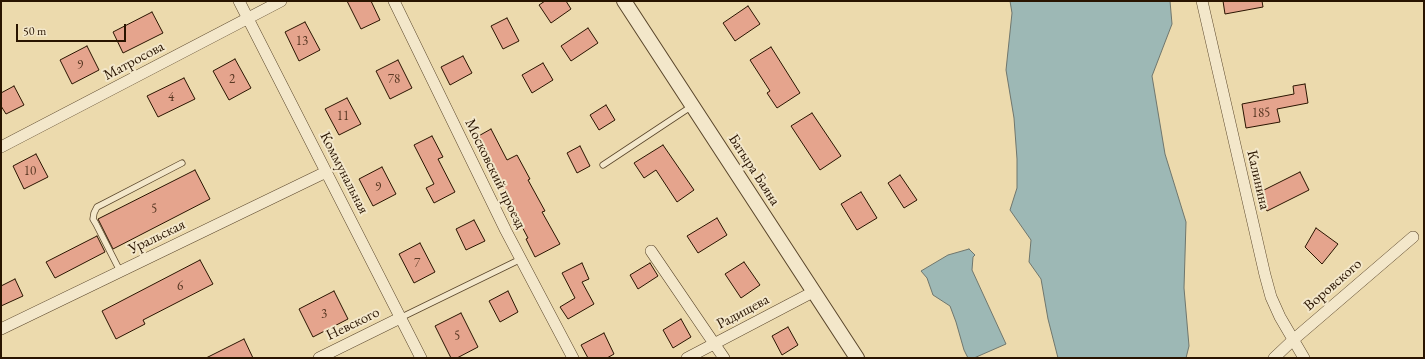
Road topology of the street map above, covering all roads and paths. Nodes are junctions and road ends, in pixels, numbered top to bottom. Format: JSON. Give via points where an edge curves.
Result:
{"nodes":[{"id":1,"x":239,"y":1,"type":"edge"},
{"id":2,"x":281,"y":1,"type":"edge"},
{"id":3,"x":394,"y":1,"type":"edge"},
{"id":4,"x":624,"y":1,"type":"edge"},
{"id":5,"x":1202,"y":1,"type":"edge"},
{"id":6,"x":248,"y":18,"type":"junction"},
{"id":7,"x":692,"y":106,"type":"junction"},
{"id":8,"x":1,"y":147,"type":"edge"},
{"id":9,"x":182,"y":163,"type":"dead end"},
{"id":10,"x":603,"y":165,"type":"dead end"},
{"id":11,"x":326,"y":172,"type":"junction"},
{"id":12,"x":1413,"y":237,"type":"dead end"},
{"id":13,"x":651,"y":252,"type":"dead end"},
{"id":14,"x":521,"y":259,"type":"junction"},
{"id":15,"x":120,"y":272,"type":"junction"},
{"id":16,"x":813,"y":292,"type":"junction"},
{"id":17,"x":400,"y":318,"type":"junction"},
{"id":18,"x":1,"y":329,"type":"edge"},
{"id":19,"x":1293,"y":340,"type":"junction"},
{"id":20,"x":716,"y":344,"type":"junction"},
{"id":21,"x":319,"y":358,"type":"edge"},
{"id":22,"x":421,"y":358,"type":"edge"},
{"id":23,"x":573,"y":358,"type":"edge"},
{"id":24,"x":687,"y":358,"type":"edge"},
{"id":25,"x":724,"y":358,"type":"edge"},
{"id":26,"x":857,"y":358,"type":"edge"},
{"id":27,"x":1274,"y":358,"type":"edge"},
{"id":28,"x":1304,"y":358,"type":"edge"}],
"edges":[{"from":1,"to":6,"type":"street","name":"Коммунальная"},
{"from":2,"to":6,"type":"street","name":"Матросова"},
{"from":3,"to":14,"type":"street","name":"Московский проезд"},
{"from":4,"to":7,"type":"street","name":"Батыра Баяна"},
{"from":5,"to":19,"type":"street","name":"Калинина","via":[[1265,276],[1271,297]]},
{"from":6,"to":8,"type":"street","name":"Матросова"},
{"from":6,"to":11,"type":"street","name":"Коммунальная"},
{"from":7,"to":10,"type":"lane"},
{"from":7,"to":16,"type":"street","name":"Батыра Баяна"},
{"from":9,"to":15,"type":"lane","via":[[103,204],[94,213],[93,219]]},
{"from":11,"to":15,"type":"street","name":"Уральская"},
{"from":11,"to":17,"type":"street","name":"Коммунальная"},
{"from":12,"to":19,"type":"street","name":"Воровского"},
{"from":13,"to":20,"type":"street"},
{"from":14,"to":17,"type":"lane"},
{"from":14,"to":23,"type":"street","name":"Московский проезд"},
{"from":15,"to":18,"type":"street","name":"Уральская"},
{"from":16,"to":20,"type":"street","name":"Радищева"},
{"from":16,"to":26,"type":"street","name":"Батыра Баяна"},
{"from":17,"to":21,"type":"street","name":"Невского"},
{"from":17,"to":22,"type":"street","name":"Коммунальная"},
{"from":19,"to":27,"type":"street","name":"Воровского"},
{"from":19,"to":28,"type":"street","name":"Калинина"},
{"from":20,"to":24,"type":"street","name":"Радищева"},
{"from":20,"to":25,"type":"street"}]}
